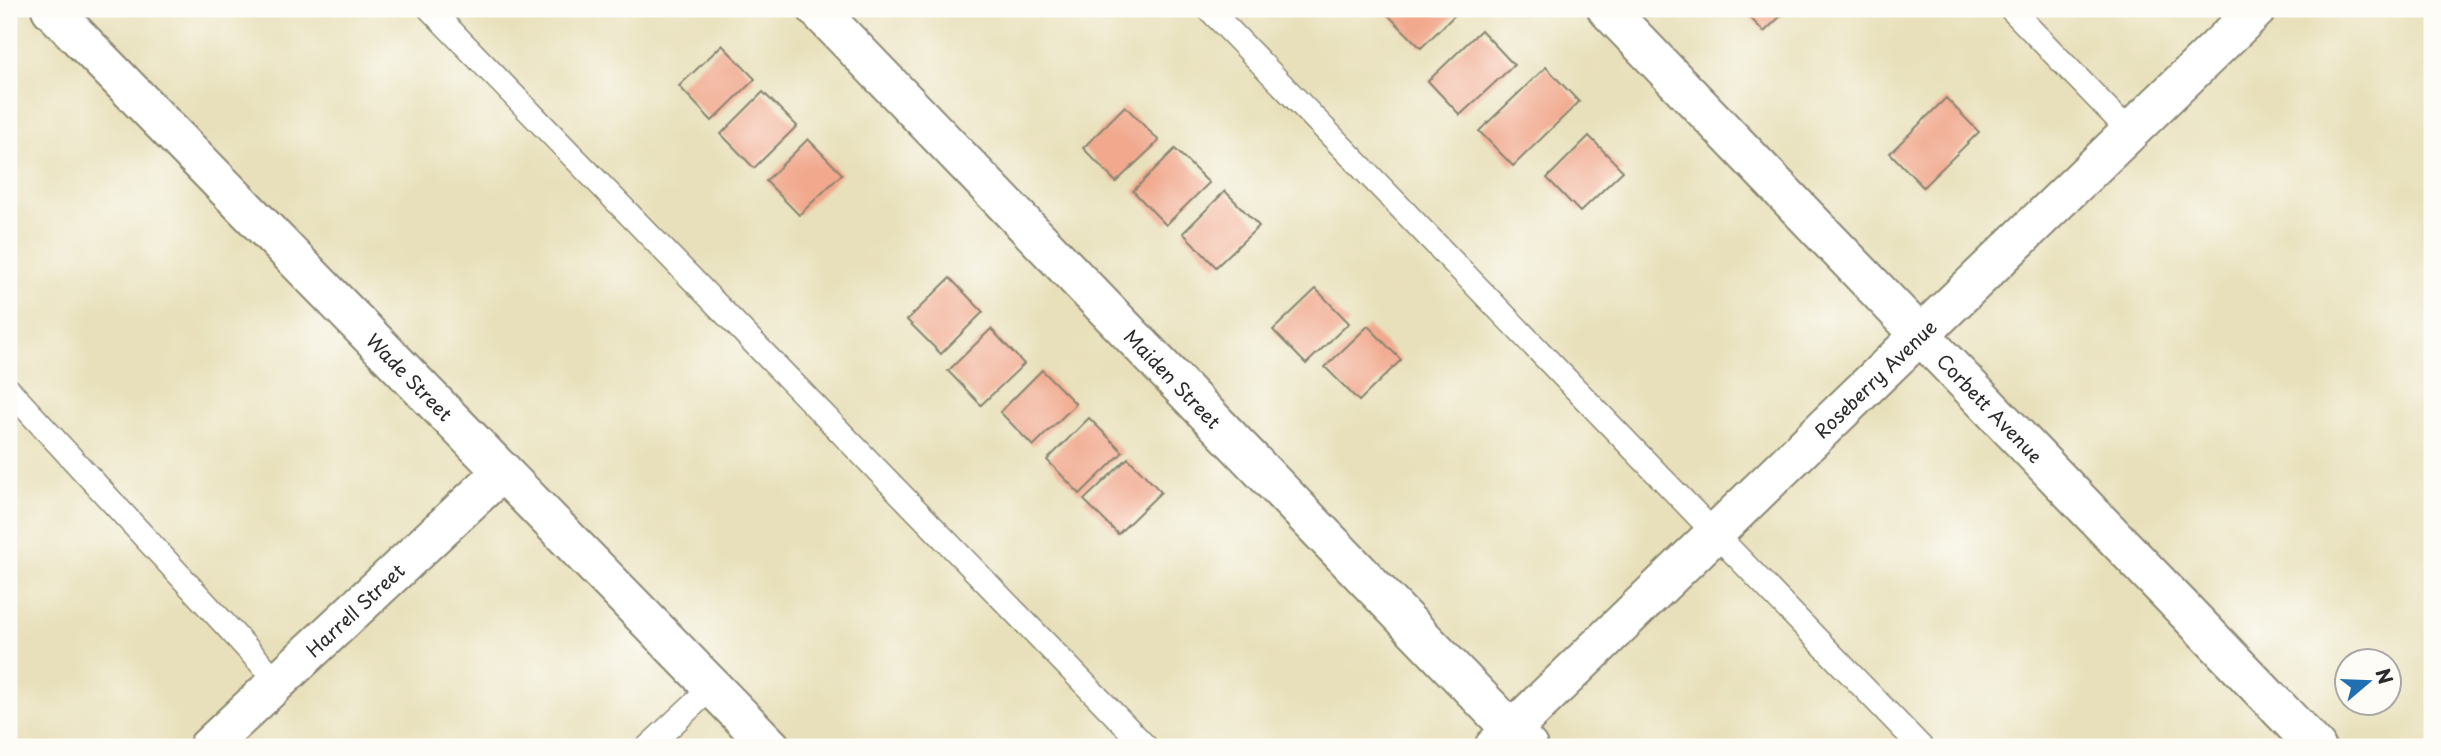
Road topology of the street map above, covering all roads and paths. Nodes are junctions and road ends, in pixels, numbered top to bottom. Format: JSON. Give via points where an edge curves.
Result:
{"nodes":[{"id":1,"x":51,"y":9,"type":"edge"},
{"id":2,"x":430,"y":9,"type":"edge"},
{"id":3,"x":817,"y":9,"type":"edge"},
{"id":4,"x":1209,"y":9,"type":"edge"},
{"id":5,"x":1606,"y":9,"type":"edge"},
{"id":6,"x":2011,"y":9,"type":"edge"},
{"id":7,"x":2257,"y":9,"type":"edge"},
{"id":8,"x":2130,"y":132,"type":"junction"},
{"id":9,"x":1921,"y":335,"type":"junction"},
{"id":10,"x":9,"y":390,"type":"edge"},
{"id":11,"x":503,"y":471,"type":"junction"},
{"id":12,"x":1716,"y":533,"type":"junction"},
{"id":13,"x":278,"y":682,"type":"junction"},
{"id":14,"x":712,"y":687,"type":"junction"},
{"id":15,"x":1511,"y":742,"type":"edge"},
{"id":16,"x":208,"y":747,"type":"edge"},
{"id":17,"x":649,"y":747,"type":"edge"},
{"id":18,"x":771,"y":747,"type":"edge"},
{"id":19,"x":1146,"y":747,"type":"edge"},
{"id":20,"x":1921,"y":747,"type":"edge"},
{"id":21,"x":2316,"y":747,"type":"edge"}],
"edges":[{"from":1,"to":11,"type":"street","name":"Wade Street"},
{"from":2,"to":19,"type":"lane"},
{"from":3,"to":15,"type":"street","name":"Maiden Street"},
{"from":4,"to":12,"type":"lane"},
{"from":5,"to":9,"type":"street","name":"Corbett Avenue"},
{"from":6,"to":8,"type":"lane"},
{"from":7,"to":8,"type":"street","name":"Roseberry Avenue"},
{"from":8,"to":9,"type":"street","name":"Roseberry Avenue"},
{"from":9,"to":12,"type":"street","name":"Roseberry Avenue"},
{"from":9,"to":21,"type":"street","name":"Corbett Avenue"},
{"from":10,"to":13,"type":"lane"},
{"from":11,"to":13,"type":"street","name":"Harrell Street"},
{"from":11,"to":14,"type":"street","name":"Wade Street"},
{"from":12,"to":15,"type":"street","name":"Roseberry Avenue"},
{"from":12,"to":20,"type":"lane"},
{"from":13,"to":16,"type":"street","name":"Harrell Street"},
{"from":14,"to":17,"type":"lane"},
{"from":14,"to":18,"type":"street","name":"Wade Street"}]}
